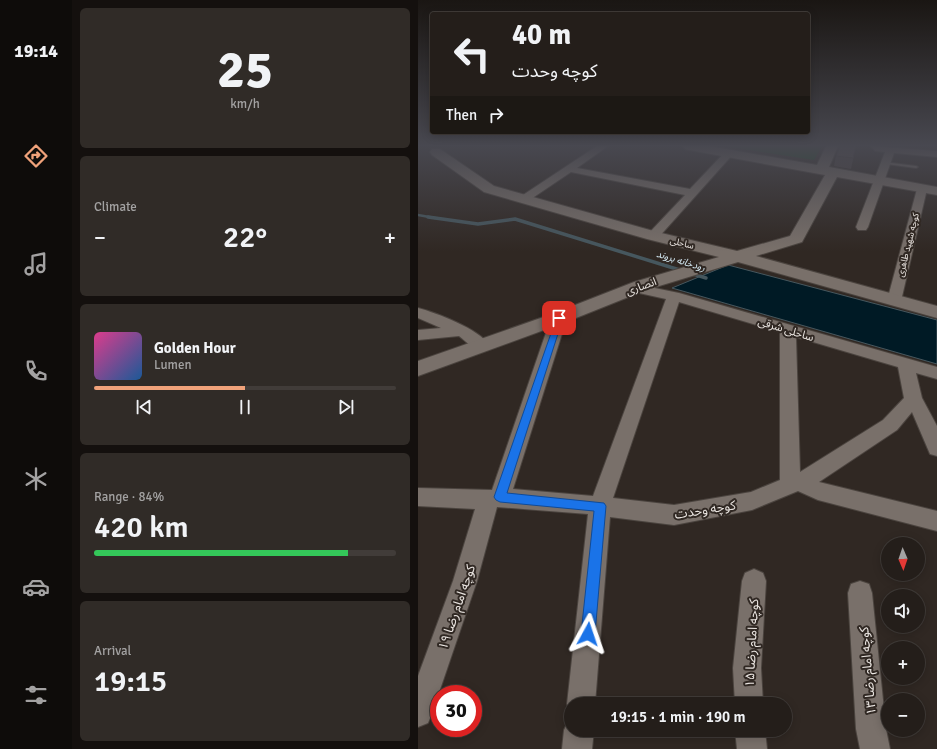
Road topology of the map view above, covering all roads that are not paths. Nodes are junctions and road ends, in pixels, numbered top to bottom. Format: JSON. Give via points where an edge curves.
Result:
{"nodes":[{"id":1,"x":477,"y":181,"type":"edge"},
{"id":2,"x":551,"y":181,"type":"edge"},
{"id":3,"x":630,"y":181,"type":"edge"},
{"id":4,"x":703,"y":181,"type":"edge"},
{"id":5,"x":822,"y":181,"type":"edge"},
{"id":6,"x":879,"y":181,"type":"joint"},
{"id":7,"x":922,"y":189,"type":"junction"},
{"id":8,"x":937,"y":191,"type":"edge"},
{"id":9,"x":692,"y":193,"type":"junction"},
{"id":10,"x":524,"y":199,"type":"junction"},
{"id":11,"x":862,"y":227,"type":"dead end"},
{"id":12,"x":654,"y":236,"type":"junction"},
{"id":13,"x":736,"y":256,"type":"junction"},
{"id":14,"x":638,"y":287,"type":"junction"},
{"id":15,"x":674,"y":296,"type":"junction"},
{"id":16,"x":894,"y":301,"type":"junction"},
{"id":17,"x":937,"y":312,"type":"edge"},
{"id":18,"x":418,"y":313,"type":"edge"},
{"id":19,"x":559,"y":318,"type":"junction"},
{"id":20,"x":788,"y":329,"type":"junction"},
{"id":21,"x":463,"y":331,"type":"junction"},
{"id":22,"x":418,"y":335,"type":"edge"},
{"id":23,"x":481,"y":345,"type":"junction"},
{"id":24,"x":906,"y":364,"type":"junction"},
{"id":25,"x":418,"y":368,"type":"edge"},
{"id":26,"x":937,"y":373,"type":"edge"},
{"id":27,"x":913,"y":399,"type":"junction"},
{"id":28,"x":937,"y":448,"type":"edge"},
{"id":29,"x":794,"y":484,"type":"junction"},
{"id":30,"x":418,"y":497,"type":"edge"},
{"id":31,"x":494,"y":498,"type":"junction"},
{"id":32,"x":600,"y":506,"type":"junction"},
{"id":33,"x":937,"y":521,"type":"edge"},
{"id":34,"x":754,"y":581,"type":"dead end"},
{"id":35,"x":860,"y":593,"type":"dead end"},
{"id":36,"x":582,"y":697,"type":"edge"},
{"id":37,"x":748,"y":697,"type":"edge"},
{"id":38,"x":418,"y":713,"type":"edge"},
{"id":39,"x":578,"y":737,"type":"edge"},
{"id":40,"x":751,"y":737,"type":"edge"},
{"id":41,"x":577,"y":749,"type":"edge"},
{"id":42,"x":752,"y":749,"type":"edge"},
{"id":43,"x":875,"y":749,"type":"edge"}],
"edges":[{"from":1,"to":10,"type":"main road","name":"ساحلی","via":[[489,189]]},
{"from":2,"to":10,"type":"street"},
{"from":3,"to":9,"type":"street"},
{"from":4,"to":9,"type":"street"},
{"from":5,"to":13,"type":"main road","name":"انصاری","via":[[796,239]]},
{"from":6,"to":7,"type":"main road"},
{"from":6,"to":11,"type":"street"},
{"from":7,"to":8,"type":"main road"},
{"from":7,"to":16,"type":"street","name":"کوچه شهید طاهری"},
{"from":9,"to":12,"type":"street"},
{"from":10,"to":12,"type":"main road","name":"ساحلی"},
{"from":12,"to":13,"type":"main road","name":"ساحلی"},
{"from":13,"to":14,"type":"main road","name":"انصاری"},
{"from":13,"to":16,"type":"main road","name":"ساحلی"},
{"from":14,"to":15,"type":"street","name":"ساحلی شرقی"},
{"from":14,"to":19,"type":"main road","name":"انصاری"},
{"from":15,"to":20,"type":"street","name":"ساحلی شرقی"},
{"from":15,"to":32,"type":"street"},
{"from":16,"to":17,"type":"main road","name":"ساحلی"},
{"from":18,"to":21,"type":"street"},
{"from":19,"to":23,"type":"main road","name":"انصاری"},
{"from":19,"to":31,"type":"street","name":"کوچه امام رضا ۱۹"},
{"from":20,"to":24,"type":"street","name":"ساحلی شرقی"},
{"from":20,"to":29,"type":"street"},
{"from":21,"to":22,"type":"street"},
{"from":21,"to":23,"type":"street"},
{"from":23,"to":25,"type":"main road","name":"انصاری"},
{"from":24,"to":26,"type":"street","name":"ساحلی شرقی"},
{"from":24,"to":27,"type":"street"},
{"from":27,"to":28,"type":"street"},
{"from":27,"to":29,"type":"street","name":"کوچه وحدت","via":[[890,425],[812,476]]},
{"from":29,"to":32,"type":"street","name":"کوچه وحدت","via":[[752,501],[674,515]]},
{"from":29,"to":33,"type":"street"},
{"from":30,"to":31,"type":"street","name":"کوچه وحدت"},
{"from":31,"to":32,"type":"street","name":"کوچه وحدت"},
{"from":31,"to":38,"type":"street","name":"کوچه امام رضا ۱۹"},
{"from":32,"to":36,"type":"street"},
{"from":34,"to":37,"type":"street","name":"کوچه امام رضا ۱۵","via":[[746,668]]},
{"from":35,"to":43,"type":"street","name":"کوچه امام رضا ۱۳"},
{"from":39,"to":41,"type":"street"},
{"from":40,"to":42,"type":"street"}]}
